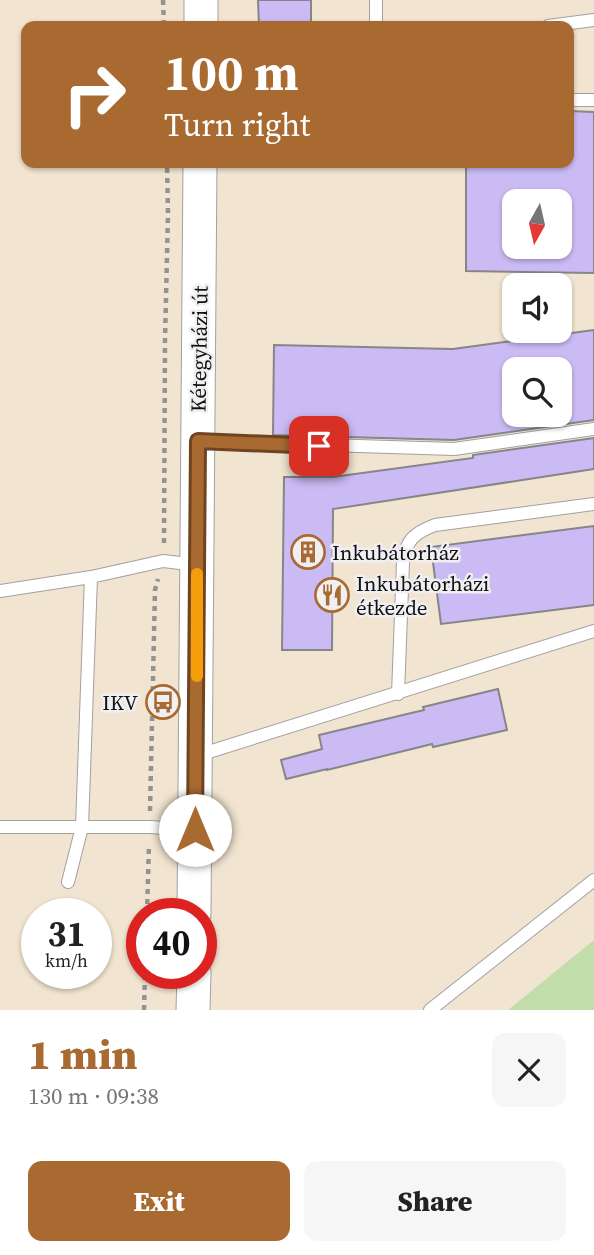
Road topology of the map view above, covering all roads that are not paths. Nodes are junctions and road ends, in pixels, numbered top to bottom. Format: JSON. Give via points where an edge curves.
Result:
{"nodes":[{"id":1,"x":201,"y":0,"type":"edge"},
{"id":2,"x":376,"y":0,"type":"edge"},
{"id":3,"x":594,"y":20,"type":"edge"},
{"id":4,"x":201,"y":21,"type":"edge"},
{"id":5,"x":376,"y":21,"type":"edge"},
{"id":6,"x":574,"y":23,"type":"edge"},
{"id":7,"x":574,"y":100,"type":"edge"},
{"id":8,"x":594,"y":100,"type":"edge"},
{"id":9,"x":200,"y":168,"type":"edge"},
{"id":10,"x":594,"y":429,"type":"edge"},
{"id":11,"x":198,"y":441,"type":"junction"},
{"id":12,"x":594,"y":504,"type":"edge"},
{"id":13,"x":197,"y":565,"type":"junction"},
{"id":14,"x":90,"y":577,"type":"junction"},
{"id":15,"x":0,"y":591,"type":"edge"},
{"id":16,"x":594,"y":631,"type":"edge"},
{"id":17,"x":398,"y":694,"type":"junction"},
{"id":18,"x":196,"y":756,"type":"junction"},
{"id":19,"x":0,"y":827,"type":"edge"},
{"id":20,"x":82,"y":827,"type":"junction"},
{"id":21,"x":195,"y":830,"type":"junction"},
{"id":22,"x":594,"y":880,"type":"edge"},
{"id":23,"x":68,"y":882,"type":"dead end"},
{"id":24,"x":194,"y":898,"type":"edge"},
{"id":25,"x":194,"y":989,"type":"edge"},
{"id":26,"x":193,"y":1010,"type":"edge"},
{"id":27,"x":430,"y":1010,"type":"edge"}],
"edges":[{"from":1,"to":4,"type":"street"},
{"from":2,"to":5,"type":"lane"},
{"from":3,"to":6,"type":"lane"},
{"from":7,"to":8,"type":"lane"},
{"from":9,"to":11,"type":"street","name":"Kétegyházi út"},
{"from":10,"to":11,"type":"lane","via":[[454,449]]},
{"from":11,"to":13,"type":"street","name":"Kétegyházi út"},
{"from":12,"to":17,"type":"lane","via":[[435,525],[410,539],[403,562]]},
{"from":13,"to":14,"type":"lane","via":[[163,561]]},
{"from":13,"to":18,"type":"street","name":"Kétegyházi út"},
{"from":14,"to":15,"type":"lane"},
{"from":14,"to":20,"type":"lane"},
{"from":16,"to":17,"type":"lane"},
{"from":17,"to":18,"type":"lane"},
{"from":18,"to":21,"type":"street","name":"Kétegyházi út"},
{"from":19,"to":20,"type":"lane"},
{"from":20,"to":21,"type":"lane"},
{"from":20,"to":23,"type":"lane"},
{"from":21,"to":24,"type":"street","name":"Kétegyházi út"},
{"from":22,"to":27,"type":"lane"},
{"from":25,"to":26,"type":"street"}]}
